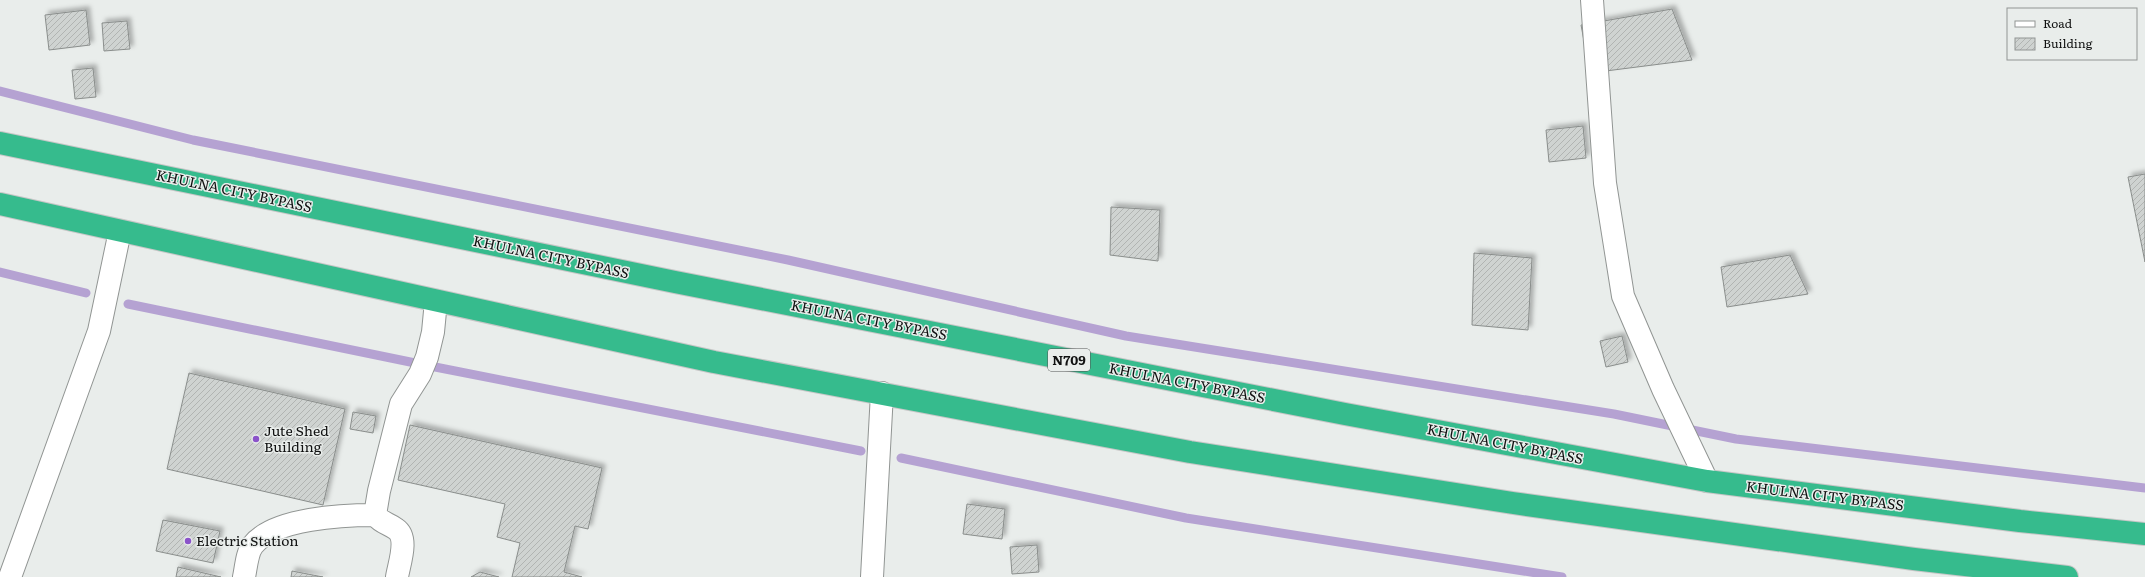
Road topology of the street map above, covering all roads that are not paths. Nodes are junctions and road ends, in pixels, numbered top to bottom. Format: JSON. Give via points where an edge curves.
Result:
{"nodes":[{"id":1,"x":1592,"y":0,"type":"edge"},
{"id":2,"x":0,"y":143,"type":"edge"},
{"id":3,"x":0,"y":204,"type":"edge"},
{"id":4,"x":120,"y":231,"type":"junction"},
{"id":5,"x":436,"y":301,"type":"junction"},
{"id":6,"x":882,"y":393,"type":"junction"},
{"id":7,"x":1707,"y":481,"type":"junction"},
{"id":8,"x":376,"y":515,"type":"junction"},
{"id":9,"x":2145,"y":534,"type":"edge"},
{"id":10,"x":10,"y":577,"type":"edge"},
{"id":11,"x":244,"y":577,"type":"edge"},
{"id":12,"x":397,"y":577,"type":"edge"},
{"id":13,"x":872,"y":577,"type":"edge"},
{"id":14,"x":2067,"y":577,"type":"edge"}],
"edges":[{"from":1,"to":7,"type":"street","via":[[1605,183],[1623,296],[1663,389]]},
{"from":2,"to":7,"type":"highway","name":"KHULNA CITY BYPASS","number":"N709","via":[[683,284],[1345,414]]},
{"from":3,"to":4,"type":"highway"},
{"from":4,"to":5,"type":"highway"},
{"from":4,"to":10,"type":"street","via":[[99,331]]},
{"from":5,"to":6,"type":"highway","via":[[714,362]]},
{"from":5,"to":8,"type":"street","via":[[427,357],[420,374],[401,404],[379,491]]},
{"from":6,"to":13,"type":"street"},
{"from":6,"to":14,"type":"highway","via":[[1190,452],[1498,500],[1914,559]]},
{"from":7,"to":9,"type":"highway","name":"KHULNA CITY BYPASS","number":"N709","via":[[2020,521]]},
{"from":8,"to":11,"type":"street","via":[[344,515],[297,522],[266,534],[252,545]]},
{"from":8,"to":12,"type":"street","via":[[383,523],[397,529],[403,539]]}]}
